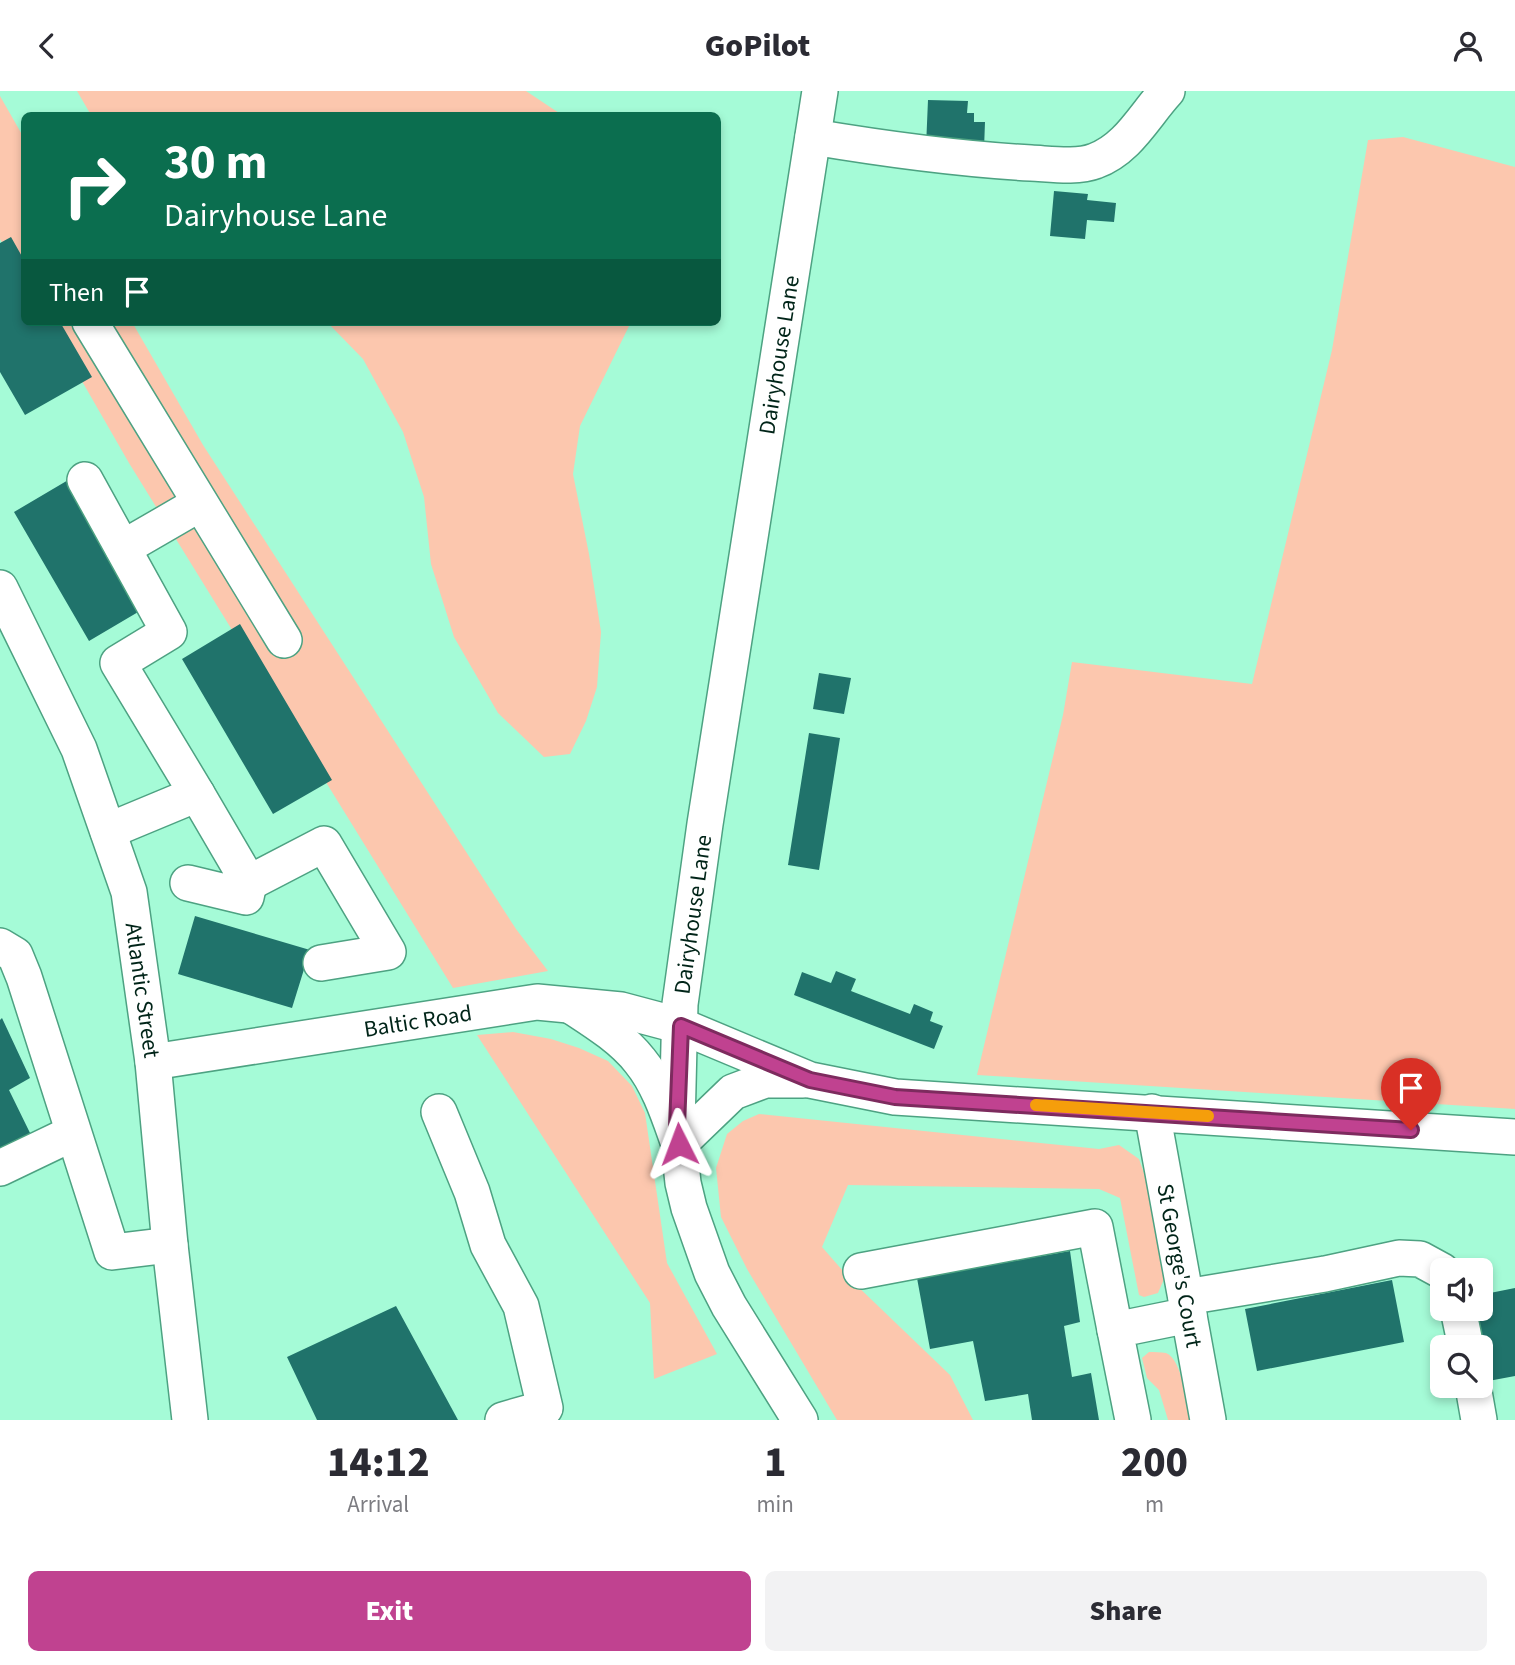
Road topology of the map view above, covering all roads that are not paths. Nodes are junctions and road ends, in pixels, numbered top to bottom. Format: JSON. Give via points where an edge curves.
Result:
{"nodes":[{"id":1,"x":820,"y":91,"type":"edge"},
{"id":2,"x":1167,"y":91,"type":"edge"},
{"id":3,"x":813,"y":137,"type":"junction"},
{"id":4,"x":92,"y":326,"type":"edge"},
{"id":5,"x":85,"y":480,"type":"dead end"},
{"id":6,"x":199,"y":504,"type":"junction"},
{"id":7,"x":123,"y":548,"type":"junction"},
{"id":8,"x":0,"y":588,"type":"edge"},
{"id":9,"x":284,"y":641,"type":"dead end"},
{"id":10,"x":197,"y":794,"type":"junction"},
{"id":11,"x":108,"y":831,"type":"junction"},
{"id":12,"x":188,"y":883,"type":"dead end"},
{"id":13,"x":249,"y":883,"type":"junction"},
{"id":14,"x":0,"y":946,"type":"edge"},
{"id":15,"x":321,"y":963,"type":"dead end"},
{"id":16,"x":570,"y":1005,"type":"junction"},
{"id":17,"x":681,"y":1026,"type":"junction"},
{"id":18,"x":153,"y":1062,"type":"junction"},
{"id":19,"x":810,"y":1080,"type":"junction"},
{"id":20,"x":439,"y":1112,"type":"dead end"},
{"id":21,"x":1152,"y":1112,"type":"junction"},
{"id":22,"x":73,"y":1133,"type":"junction"},
{"id":23,"x":1515,"y":1137,"type":"edge"},
{"id":24,"x":679,"y":1144,"type":"junction"},
{"id":25,"x":0,"y":1168,"type":"edge"},
{"id":26,"x":170,"y":1245,"type":"junction"},
{"id":27,"x":1430,"y":1265,"type":"edge"},
{"id":28,"x":861,"y":1271,"type":"dead end"},
{"id":29,"x":1187,"y":1306,"type":"junction"},
{"id":30,"x":1115,"y":1330,"type":"junction"},
{"id":31,"x":1475,"y":1398,"type":"edge"},
{"id":32,"x":190,"y":1420,"type":"edge"},
{"id":33,"x":503,"y":1420,"type":"edge"},
{"id":34,"x":800,"y":1420,"type":"edge"},
{"id":35,"x":1133,"y":1420,"type":"edge"},
{"id":36,"x":1208,"y":1420,"type":"edge"},
{"id":37,"x":1479,"y":1420,"type":"edge"}],
"edges":[{"from":1,"to":3,"type":"street","name":"Dairyhouse Lane"},
{"from":2,"to":3,"type":"street","via":[[1125,144],[1094,162],[1004,162]]},
{"from":3,"to":17,"type":"street","name":"Dairyhouse Lane","via":[[705,824],[680,1004]]},
{"from":4,"to":6,"type":"street"},
{"from":5,"to":7,"type":"street"},
{"from":6,"to":7,"type":"street"},
{"from":6,"to":9,"type":"street"},
{"from":7,"to":10,"type":"street","via":[[169,632],[118,663]]},
{"from":8,"to":11,"type":"street","name":"Atlantic Street","via":[[79,749]]},
{"from":10,"to":11,"type":"street"},
{"from":10,"to":13,"type":"street"},
{"from":11,"to":18,"type":"street","name":"Atlantic Street","via":[[129,891]]},
{"from":12,"to":13,"type":"street","via":[[246,897]]},
{"from":13,"to":15,"type":"street","via":[[324,844],[388,952]]},
{"from":14,"to":22,"type":"street","via":[[15,955],[24,978]]},
{"from":16,"to":17,"type":"street","name":"Baltic Road","via":[[621,1010]]},
{"from":16,"to":18,"type":"street","name":"Baltic Road","via":[[537,1002]]},
{"from":16,"to":24,"type":"street","via":[[602,1026],[640,1061]]},
{"from":17,"to":19,"type":"street","name":"Dairyhouse Lane"},
{"from":17,"to":24,"type":"street"},
{"from":18,"to":26,"type":"street","name":"Atlantic Street"},
{"from":19,"to":21,"type":"street","name":"Dairyhouse Lane","via":[[895,1097]]},
{"from":19,"to":24,"type":"street","via":[[765,1080],[733,1092]]},
{"from":20,"to":33,"type":"street","via":[[488,1245],[521,1306],[545,1408]]},
{"from":21,"to":23,"type":"street","name":"Dairyhouse Lane"},
{"from":21,"to":29,"type":"street","name":"St George's Court"},
{"from":22,"to":25,"type":"street"},
{"from":22,"to":26,"type":"street","via":[[112,1252]]},
{"from":24,"to":34,"type":"street","via":[[689,1208],[712,1273]]},
{"from":26,"to":32,"type":"street","name":"Atlantic Street"},
{"from":27,"to":29,"type":"street","via":[[1399,1258]]},
{"from":28,"to":30,"type":"street","via":[[1096,1227]]},
{"from":29,"to":30,"type":"street"},
{"from":29,"to":36,"type":"street","name":"St George's Court"},
{"from":30,"to":35,"type":"street"},
{"from":31,"to":37,"type":"street"}]}
